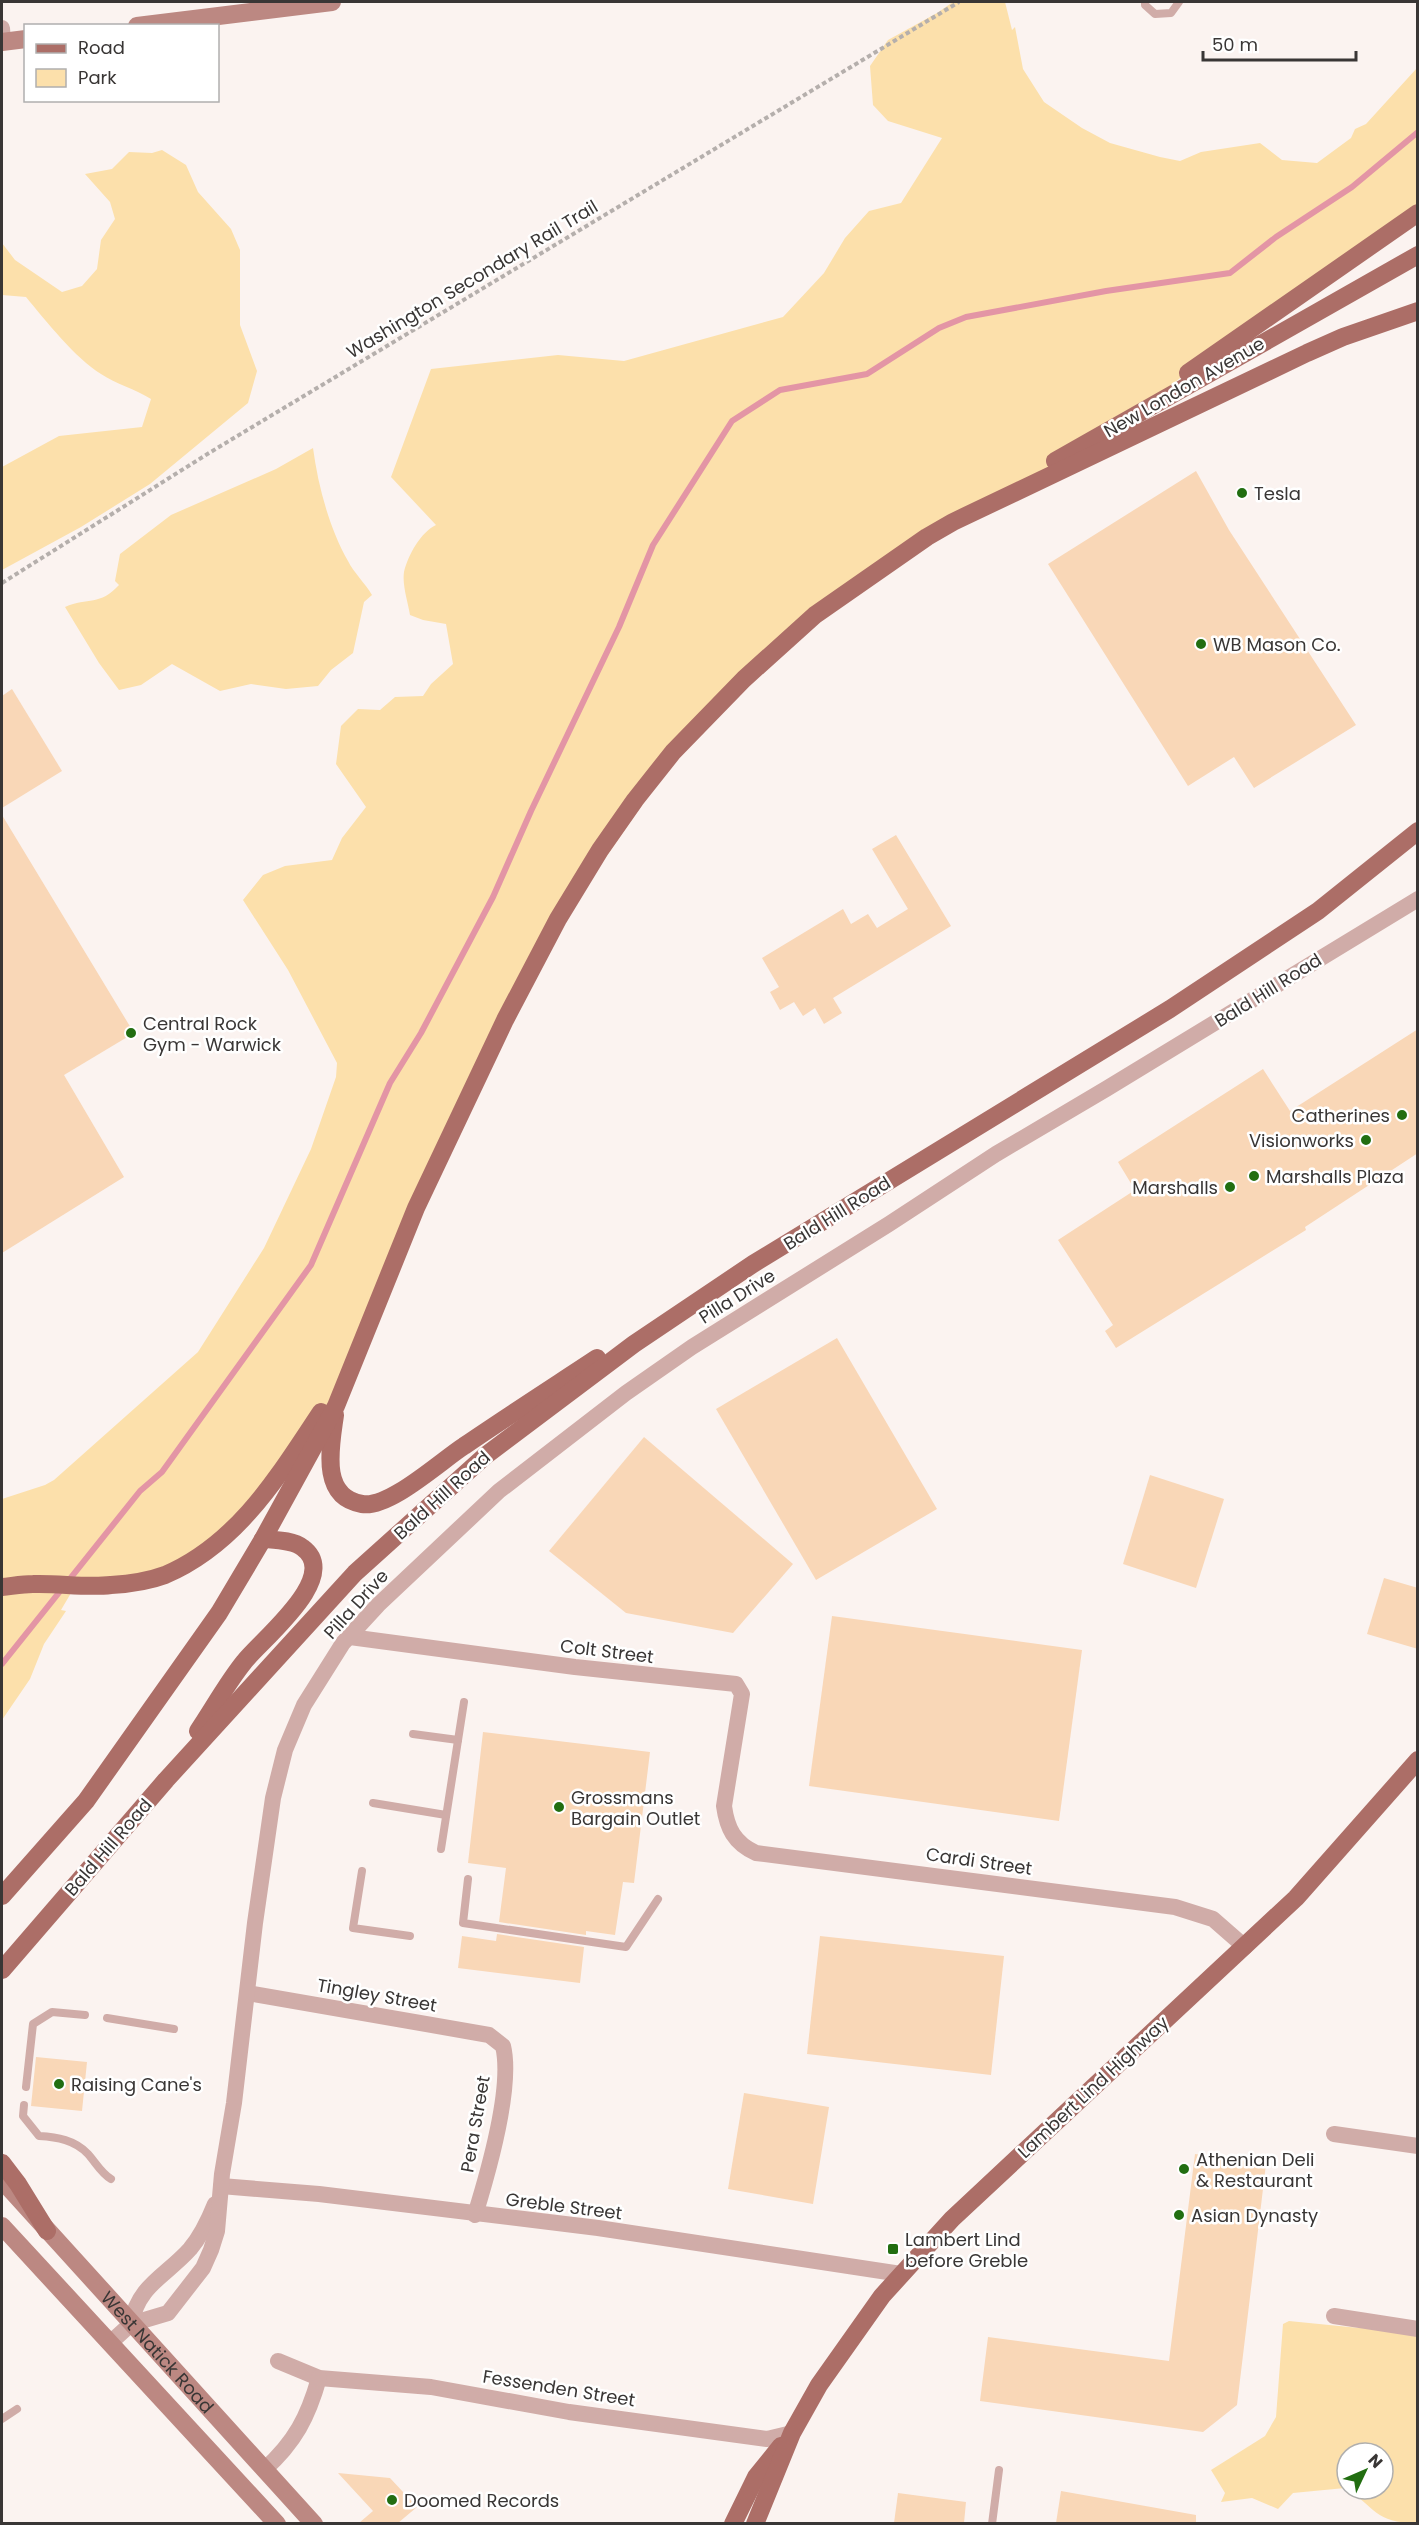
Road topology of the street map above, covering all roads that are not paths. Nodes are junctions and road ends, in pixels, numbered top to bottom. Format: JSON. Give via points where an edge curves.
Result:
{"nodes":[{"id":1,"x":332,"y":2,"type":"edge"},
{"id":2,"x":1145,"y":2,"type":"edge"},
{"id":3,"x":1179,"y":2,"type":"edge"},
{"id":4,"x":153,"y":24,"type":"edge"},
{"id":5,"x":2,"y":37,"type":"edge"},
{"id":6,"x":24,"y":39,"type":"edge"},
{"id":7,"x":1418,"y":213,"type":"edge"},
{"id":8,"x":1418,"y":255,"type":"edge"},
{"id":9,"x":1418,"y":310,"type":"edge"},
{"id":10,"x":1096,"y":437,"type":"junction"},
{"id":11,"x":953,"y":522,"type":"junction"},
{"id":12,"x":1418,"y":831,"type":"edge"},
{"id":13,"x":1418,"y":899,"type":"edge"},
{"id":14,"x":996,"y":1154,"type":"joint"},
{"id":15,"x":753,"y":1264,"type":"junction"},
{"id":16,"x":353,"y":1363,"type":"junction"},
{"id":17,"x":336,"y":1406,"type":"junction"},
{"id":18,"x":263,"y":1539,"type":"junction"},
{"id":19,"x":2,"y":1587,"type":"edge"},
{"id":20,"x":350,"y":1637,"type":"junction"},
{"id":21,"x":464,"y":1702,"type":"dead end"},
{"id":22,"x":414,"y":1734,"type":"dead end"},
{"id":23,"x":458,"y":1740,"type":"junction"},
{"id":24,"x":1418,"y":1760,"type":"edge"},
{"id":25,"x":166,"y":1780,"type":"junction"},
{"id":26,"x":373,"y":1803,"type":"dead end"},
{"id":27,"x":724,"y":1806,"type":"joint"},
{"id":28,"x":446,"y":1815,"type":"junction"},
{"id":29,"x":441,"y":1849,"type":"dead end"},
{"id":30,"x":362,"y":1871,"type":"dead end"},
{"id":31,"x":468,"y":1878,"type":"dead end"},
{"id":32,"x":2,"y":1896,"type":"edge"},
{"id":33,"x":658,"y":1899,"type":"dead end"},
{"id":34,"x":50,"y":1914,"type":"junction"},
{"id":35,"x":410,"y":1936,"type":"dead end"},
{"id":36,"x":1245,"y":1947,"type":"junction"},
{"id":37,"x":2,"y":1970,"type":"edge"},
{"id":38,"x":2,"y":1984,"type":"edge"},
{"id":39,"x":248,"y":1993,"type":"junction"},
{"id":40,"x":85,"y":2015,"type":"dead end"},
{"id":41,"x":107,"y":2018,"type":"dead end"},
{"id":42,"x":174,"y":2029,"type":"dead end"},
{"id":43,"x":497,"y":2041,"type":"joint"},
{"id":44,"x":26,"y":2087,"type":"dead end"},
{"id":45,"x":24,"y":2106,"type":"dead end"},
{"id":46,"x":1334,"y":2134,"type":"dead end"},
{"id":47,"x":1418,"y":2146,"type":"edge"},
{"id":48,"x":2,"y":2163,"type":"edge"},
{"id":49,"x":111,"y":2179,"type":"dead end"},
{"id":50,"x":2,"y":2180,"type":"edge"},
{"id":51,"x":221,"y":2186,"type":"junction"},
{"id":52,"x":475,"y":2215,"type":"junction"},
{"id":53,"x":2,"y":2226,"type":"edge"},
{"id":54,"x":47,"y":2231,"type":"junction"},
{"id":55,"x":901,"y":2274,"type":"junction"},
{"id":56,"x":1334,"y":2316,"type":"dead end"},
{"id":57,"x":131,"y":2324,"type":"junction"},
{"id":58,"x":1418,"y":2329,"type":"edge"},
{"id":59,"x":110,"y":2343,"type":"junction"},
{"id":60,"x":278,"y":2361,"type":"dead end"},
{"id":61,"x":319,"y":2378,"type":"junction"},
{"id":62,"x":17,"y":2409,"type":"dead end"},
{"id":63,"x":2,"y":2419,"type":"edge"},
{"id":64,"x":792,"y":2433,"type":"junction"},
{"id":65,"x":264,"y":2470,"type":"junction"},
{"id":66,"x":999,"y":2470,"type":"dead end"},
{"id":67,"x":263,"y":2516,"type":"edge"},
{"id":68,"x":277,"y":2523,"type":"edge"},
{"id":69,"x":314,"y":2523,"type":"edge"},
{"id":70,"x":733,"y":2523,"type":"edge"},
{"id":71,"x":755,"y":2523,"type":"edge"},
{"id":72,"x":992,"y":2523,"type":"edge"}],
"edges":[{"from":1,"to":4,"type":"main road"},
{"from":2,"to":3,"type":"lane","via":[[1155,14],[1171,13]]},
{"from":5,"to":6,"type":"main road"},
{"from":7,"to":10,"type":"main road"},
{"from":8,"to":10,"type":"main road","name":"New London Avenue"},
{"from":9,"to":11,"type":"main road","via":[[1307,353]]},
{"from":10,"to":11,"type":"main road","name":"New London Avenue"},
{"from":11,"to":16,"type":"main road","via":[[815,615],[744,679],[673,752],[635,800],[564,909],[505,1020],[416,1208]]},
{"from":12,"to":15,"type":"main road","name":"Bald Hill Road","via":[[1318,911],[1170,1009]]},
{"from":13,"to":14,"type":"street","name":"Bald Hill Road"},
{"from":14,"to":20,"type":"street","name":"Pilla Drive","via":[[692,1347],[617,1400],[476,1511]]},
{"from":15,"to":17,"type":"main road","via":[[643,1327],[418,1480],[374,1503],[362,1504],[344,1495],[331,1476]]},
{"from":15,"to":25,"type":"main road","name":"Bald Hill Road","via":[[634,1344],[485,1456],[355,1573]]},
{"from":16,"to":17,"type":"main road"},
{"from":16,"to":19,"type":"main road","via":[[260,1500],[228,1535],[199,1557],[163,1576],[108,1586]]},
{"from":17,"to":18,"type":"main road"},
{"from":18,"to":25,"type":"main road","via":[[303,1547],[313,1564],[312,1581],[290,1612],[243,1662]]},
{"from":18,"to":32,"type":"main road","via":[[219,1613],[86,1801]]},
{"from":20,"to":27,"type":"street","name":"Colt Street","via":[[736,1684],[742,1694]]},
{"from":20,"to":39,"type":"street","name":"Pilla Drive","via":[[304,1705],[285,1750],[273,1798]]},
{"from":21,"to":23,"type":"lane"},
{"from":22,"to":23,"type":"lane"},
{"from":23,"to":28,"type":"lane"},
{"from":24,"to":36,"type":"main road","name":"Lambert Lind Highway","via":[[1296,1898]]},
{"from":25,"to":34,"type":"main road","name":"Bald Hill Road"},
{"from":26,"to":28,"type":"lane"},
{"from":27,"to":36,"type":"street","name":"Cardi Street","via":[[733,1837],[756,1853],[1175,1907],[1213,1919]]},
{"from":28,"to":29,"type":"lane"},
{"from":30,"to":35,"type":"lane","via":[[353,1928]]},
{"from":31,"to":33,"type":"lane","via":[[463,1923],[626,1947]]},
{"from":34,"to":37,"type":"main road","name":"Bald Hill Road"},
{"from":34,"to":38,"type":"main road"},
{"from":36,"to":55,"type":"main road","name":"Lambert Lind Highway","via":[[952,2219]]},
{"from":39,"to":43,"type":"street","name":"Tingley Street","via":[[434,2024],[489,2035]]},
{"from":39,"to":51,"type":"street","name":"Pilla Drive"},
{"from":40,"to":44,"type":"lane","via":[[52,2012],[33,2024]]},
{"from":41,"to":42,"type":"lane"},
{"from":43,"to":52,"type":"street","name":"Pera Street","via":[[505,2055],[504,2084],[492,2159]]},
{"from":45,"to":49,"type":"lane","via":[[23,2116],[39,2136],[63,2138],[86,2152]]},
{"from":46,"to":47,"type":"street"},
{"from":48,"to":54,"type":"main road"},
{"from":50,"to":54,"type":"main road","name":"West Natick Road"},
{"from":51,"to":52,"type":"street","name":"Greble Street","via":[[319,2194]]},
{"from":51,"to":57,"type":"street","name":"Pilla Drive","via":[[191,2248],[139,2297]]},
{"from":51,"to":57,"type":"street","name":"Pilla Drive","via":[[217,2231],[203,2268],[168,2313]]},
{"from":52,"to":55,"type":"street","name":"Greble Street","via":[[598,2228]]},
{"from":53,"to":59,"type":"main road","name":"West Natick Road"},
{"from":54,"to":57,"type":"main road","name":"West Natick Road"},
{"from":55,"to":64,"type":"main road","name":"Lambert Lind Highway","via":[[819,2385]]},
{"from":56,"to":58,"type":"street"},
{"from":57,"to":59,"type":"street","name":"Pilla Drive"},
{"from":57,"to":65,"type":"main road","name":"West Natick Road"},
{"from":59,"to":67,"type":"main road","name":"West Natick Road"},
{"from":60,"to":61,"type":"street","name":"Fessenden Street"},
{"from":61,"to":64,"type":"street","name":"Fessenden Street","via":[[431,2387],[569,2412],[767,2439]]},
{"from":61,"to":65,"type":"street","via":[[310,2409],[294,2439]]},
{"from":62,"to":63,"type":"lane"},
{"from":64,"to":70,"type":"main road","name":"Lambert Lind Highway","via":[[756,2476]]},
{"from":64,"to":71,"type":"main road","name":"Lambert Lind Highway"},
{"from":65,"to":69,"type":"main road","name":"West Natick Road"},
{"from":66,"to":72,"type":"lane"},
{"from":67,"to":68,"type":"main road","name":"West Natick Road"}]}
